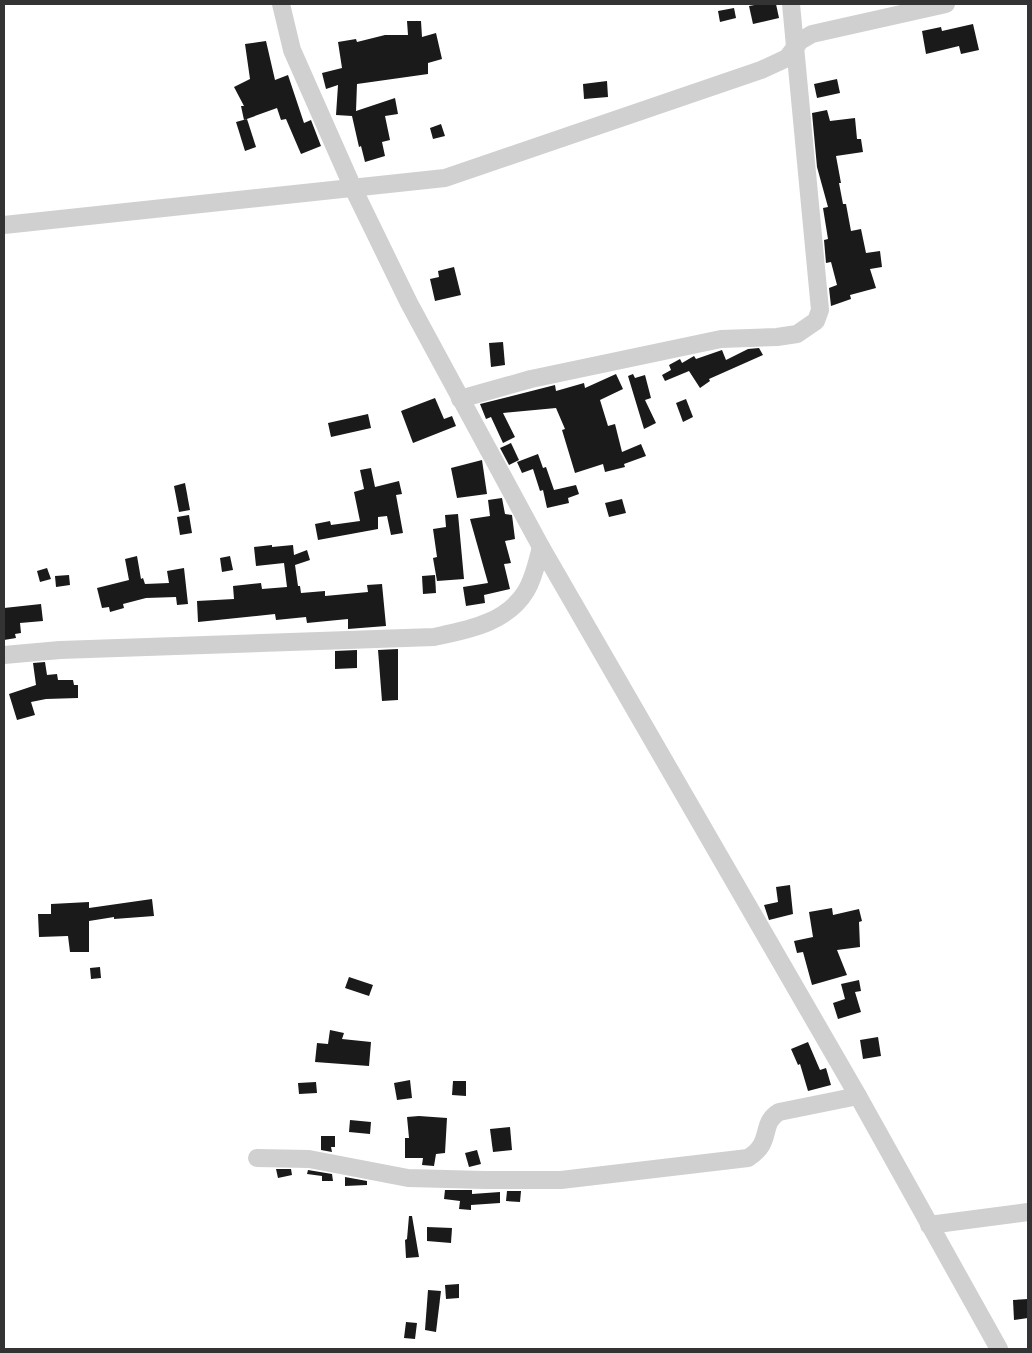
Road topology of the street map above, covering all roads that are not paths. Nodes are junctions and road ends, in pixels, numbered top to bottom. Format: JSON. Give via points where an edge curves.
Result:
{"nodes":[{"id":1,"x":281,"y":4,"type":"edge"},
{"id":2,"x":791,"y":4,"type":"edge"},
{"id":3,"x":946,"y":4,"type":"edge"},
{"id":4,"x":794,"y":50,"type":"junction"},
{"id":5,"x":353,"y":188,"type":"junction"},
{"id":6,"x":4,"y":225,"type":"edge"},
{"id":7,"x":460,"y":399,"type":"junction"},
{"id":8,"x":541,"y":547,"type":"junction"},
{"id":9,"x":4,"y":654,"type":"edge"},
{"id":10,"x":858,"y":1096,"type":"junction"},
{"id":11,"x":257,"y":1158,"type":"dead end"},
{"id":12,"x":1028,"y":1212,"type":"edge"},
{"id":13,"x":930,"y":1225,"type":"junction"},
{"id":14,"x":999,"y":1349,"type":"edge"}],
"edges":[{"from":1,"to":5,"type":"street","via":[[292,50]]},
{"from":2,"to":4,"type":"street"},
{"from":3,"to":4,"type":"street","via":[[812,34],[800,41]]},
{"from":4,"to":5,"type":"street","via":[[787,58],[761,70],[466,171],[425,181]]},
{"from":4,"to":7,"type":"street","via":[[820,310],[816,321],[797,334],[722,339],[532,379]]},
{"from":5,"to":6,"type":"street"},
{"from":5,"to":7,"type":"street"},
{"from":7,"to":8,"type":"street"},
{"from":8,"to":9,"type":"street","via":[[526,592],[515,604],[486,623],[434,637]]},
{"from":8,"to":10,"type":"street"},
{"from":10,"to":11,"type":"street","via":[[779,1112],[770,1120],[764,1145],[748,1158],[561,1180],[408,1178],[309,1159]]},
{"from":10,"to":13,"type":"street"},
{"from":12,"to":13,"type":"street"},
{"from":13,"to":14,"type":"street"}]}
